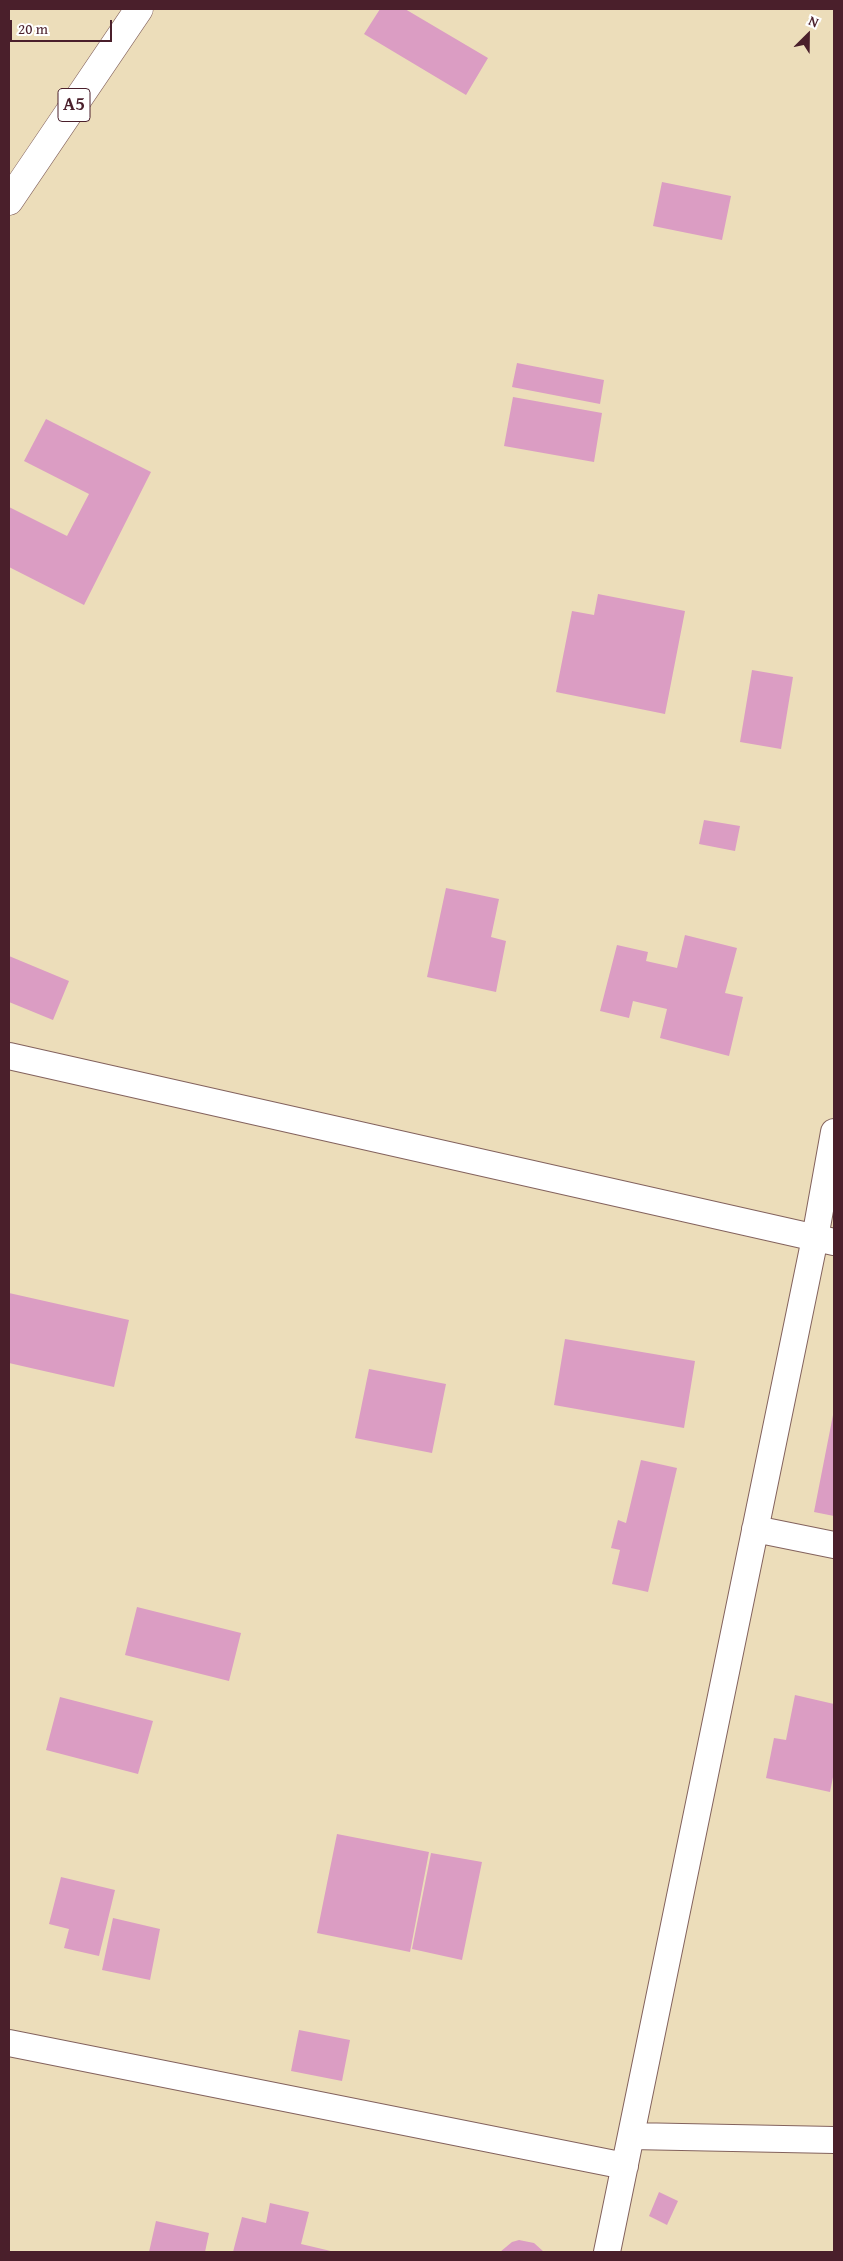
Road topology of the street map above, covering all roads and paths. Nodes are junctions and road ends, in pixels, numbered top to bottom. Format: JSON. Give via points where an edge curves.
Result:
{"nodes":[{"id":1,"x":139,"y":9,"type":"edge"},
{"id":2,"x":9,"y":201,"type":"edge"},
{"id":3,"x":9,"y":1056,"type":"edge"},
{"id":4,"x":834,"y":1132,"type":"edge"},
{"id":5,"x":825,"y":1240,"type":"edge"},
{"id":6,"x":755,"y":1529,"type":"junction"},
{"id":7,"x":834,"y":1545,"type":"edge"},
{"id":8,"x":9,"y":2043,"type":"edge"},
{"id":9,"x":631,"y":2136,"type":"junction"},
{"id":10,"x":834,"y":2140,"type":"edge"},
{"id":11,"x":625,"y":2166,"type":"junction"},
{"id":12,"x":607,"y":2252,"type":"edge"}],
"edges":[{"from":1,"to":2,"type":"main road","number":"A5"},
{"from":3,"to":5,"type":"street"},
{"from":4,"to":5,"type":"street"},
{"from":5,"to":6,"type":"street"},
{"from":6,"to":7,"type":"street"},
{"from":6,"to":9,"type":"street"},
{"from":8,"to":11,"type":"street"},
{"from":9,"to":10,"type":"street"},
{"from":9,"to":11,"type":"street"},
{"from":11,"to":12,"type":"street"}]}
